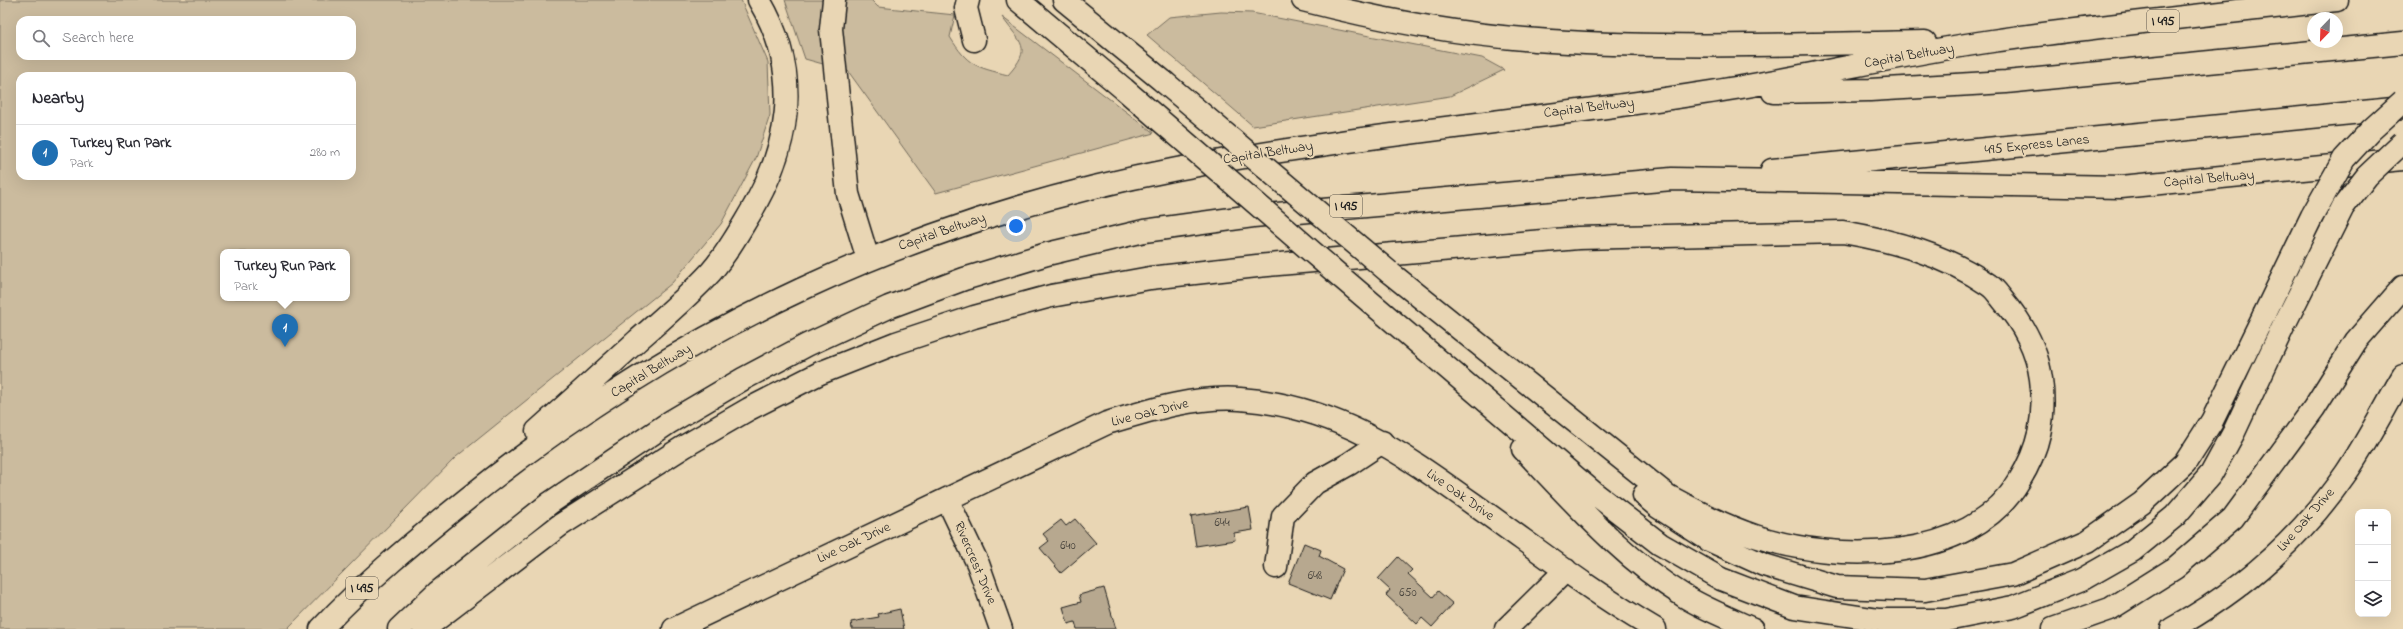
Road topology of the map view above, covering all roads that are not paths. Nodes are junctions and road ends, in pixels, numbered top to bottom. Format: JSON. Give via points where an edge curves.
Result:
{"nodes":[{"id":1,"x":759,"y":0,"type":"edge"},
{"id":2,"x":834,"y":0,"type":"edge"},
{"id":3,"x":968,"y":0,"type":"edge"},
{"id":4,"x":1018,"y":0,"type":"edge"},
{"id":5,"x":1064,"y":0,"type":"edge"},
{"id":6,"x":1303,"y":0,"type":"edge"},
{"id":7,"x":2337,"y":0,"type":"edge"},
{"id":8,"x":974,"y":40,"type":"dead end"},
{"id":9,"x":1988,"y":42,"type":"junction"},
{"id":10,"x":2403,"y":43,"type":"edge"},
{"id":11,"x":1704,"y":93,"type":"junction"},
{"id":12,"x":2403,"y":102,"type":"edge"},
{"id":13,"x":2403,"y":108,"type":"edge"},
{"id":14,"x":2403,"y":142,"type":"edge"},
{"id":15,"x":2403,"y":160,"type":"edge"},
{"id":16,"x":1672,"y":179,"type":"junction"},
{"id":17,"x":868,"y":259,"type":"junction"},
{"id":18,"x":1389,"y":272,"type":"junction"},
{"id":19,"x":1341,"y":277,"type":"junction"},
{"id":20,"x":2403,"y":287,"type":"edge"},
{"id":21,"x":2403,"y":376,"type":"edge"},
{"id":22,"x":1382,"y":442,"type":"junction"},
{"id":23,"x":948,"y":499,"type":"junction"},
{"id":24,"x":405,"y":549,"type":"junction"},
{"id":25,"x":1276,"y":566,"type":"dead end"},
{"id":26,"x":1566,"y":570,"type":"junction"},
{"id":27,"x":321,"y":629,"type":"edge"},
{"id":28,"x":399,"y":629,"type":"edge"},
{"id":29,"x":424,"y":629,"type":"edge"},
{"id":30,"x":674,"y":629,"type":"edge"},
{"id":31,"x":1001,"y":629,"type":"edge"},
{"id":32,"x":1506,"y":629,"type":"edge"},
{"id":33,"x":1655,"y":629,"type":"edge"},
{"id":34,"x":1753,"y":629,"type":"edge"},
{"id":35,"x":2053,"y":629,"type":"edge"},
{"id":36,"x":2172,"y":629,"type":"edge"}],
"edges":[{"from":1,"to":24,"type":"main road","via":[[770,19],[781,54],[786,85],[786,112],[783,139],[773,169],[759,200],[733,243],[711,272],[652,328]]},
{"from":2,"to":17,"type":"main road","via":[[830,29],[848,194]]},
{"from":3,"to":8,"type":"main road","via":[[966,8]]},
{"from":4,"to":19,"type":"main road","bridge":true},
{"from":5,"to":18,"type":"main road","bridge":true},
{"from":6,"to":9,"type":"main road","via":[[1439,29],[1549,41],[1627,45]]},
{"from":7,"to":9,"type":"main road","name":"Capital Beltway","number":"I 495"},
{"from":9,"to":11,"type":"main road","name":"Capital Beltway","number":"I 495"},
{"from":10,"to":11,"type":"main road","via":[[2006,82],[1870,90]]},
{"from":11,"to":17,"type":"main road","name":"Capital Beltway","number":"I 495","via":[[1379,135],[1172,170],[1044,200],[979,219]]},
{"from":12,"to":18,"type":"main road","bridge":true,"via":[[2344,158],[2312,216],[2212,421],[2186,464],[2142,503],[2088,541],[2013,574],[1925,590],[1837,587],[1757,562],[1709,540],[1658,507]]},
{"from":13,"to":16,"type":"main road","name":"495 Express Lanes"},
{"from":14,"to":19,"type":"main road","bridge":true,"via":[[2366,176],[2343,207],[2234,432],[2211,474],[2174,516],[2132,551],[2081,580],[2013,607],[1946,620],[1879,620],[1794,607],[1721,579],[1660,544],[1588,488]]},
{"from":15,"to":16,"type":"main road","name":"Capital Beltway","number":"I 495","via":[[2121,188]]},
{"from":16,"to":28,"type":"main road","name":"Capital Beltway","number":"I 495","via":[[1253,216],[1144,231],[1047,254],[964,279],[889,307],[806,345],[670,422],[550,503],[438,592]]},
{"from":17,"to":24,"type":"main road","name":"Capital Beltway","number":"I 495","via":[[789,294],[652,368],[515,460]]},
{"from":18,"to":29,"type":"main road","via":[[1668,496],[1755,536],[1809,548],[1853,552],[1906,548],[1952,537],[1995,510],[2013,491],[2029,465],[2040,436],[2044,402],[2038,360],[2020,319],[1990,286],[1941,258],[1886,240],[1843,232],[1578,238],[1150,278],[1051,296],[974,317],[896,343],[820,373],[724,424],[560,526]]},
{"from":19,"to":34,"type":"main road","via":[[1509,434],[1582,512],[1641,565],[1684,596]]},
{"from":20,"to":35,"type":"main road","via":[[2356,341],[2314,408],[2232,518],[2175,568],[2110,609]]},
{"from":21,"to":36,"type":"main road","name":"Live Oak Drive","via":[[2342,477],[2282,549],[2212,606]]},
{"from":22,"to":23,"type":"main road","name":"Live Oak Drive","via":[[1334,419],[1302,409],[1239,399],[1200,401],[1168,406],[1107,423]]},
{"from":22,"to":25,"type":"main road","via":[[1315,483],[1283,516]]},
{"from":22,"to":26,"type":"main road","name":"Live Oak Drive"},
{"from":23,"to":30,"type":"main road","name":"Live Oak Drive"},
{"from":23,"to":31,"type":"main road","name":"Rivercrest Drive","via":[[978,564]]},
{"from":24,"to":27,"type":"main road","name":"Capital Beltway","number":"I 495"},
{"from":26,"to":32,"type":"main road"},
{"from":26,"to":33,"type":"main road","name":"Live Oak Drive","via":[[1621,609]]}]}
